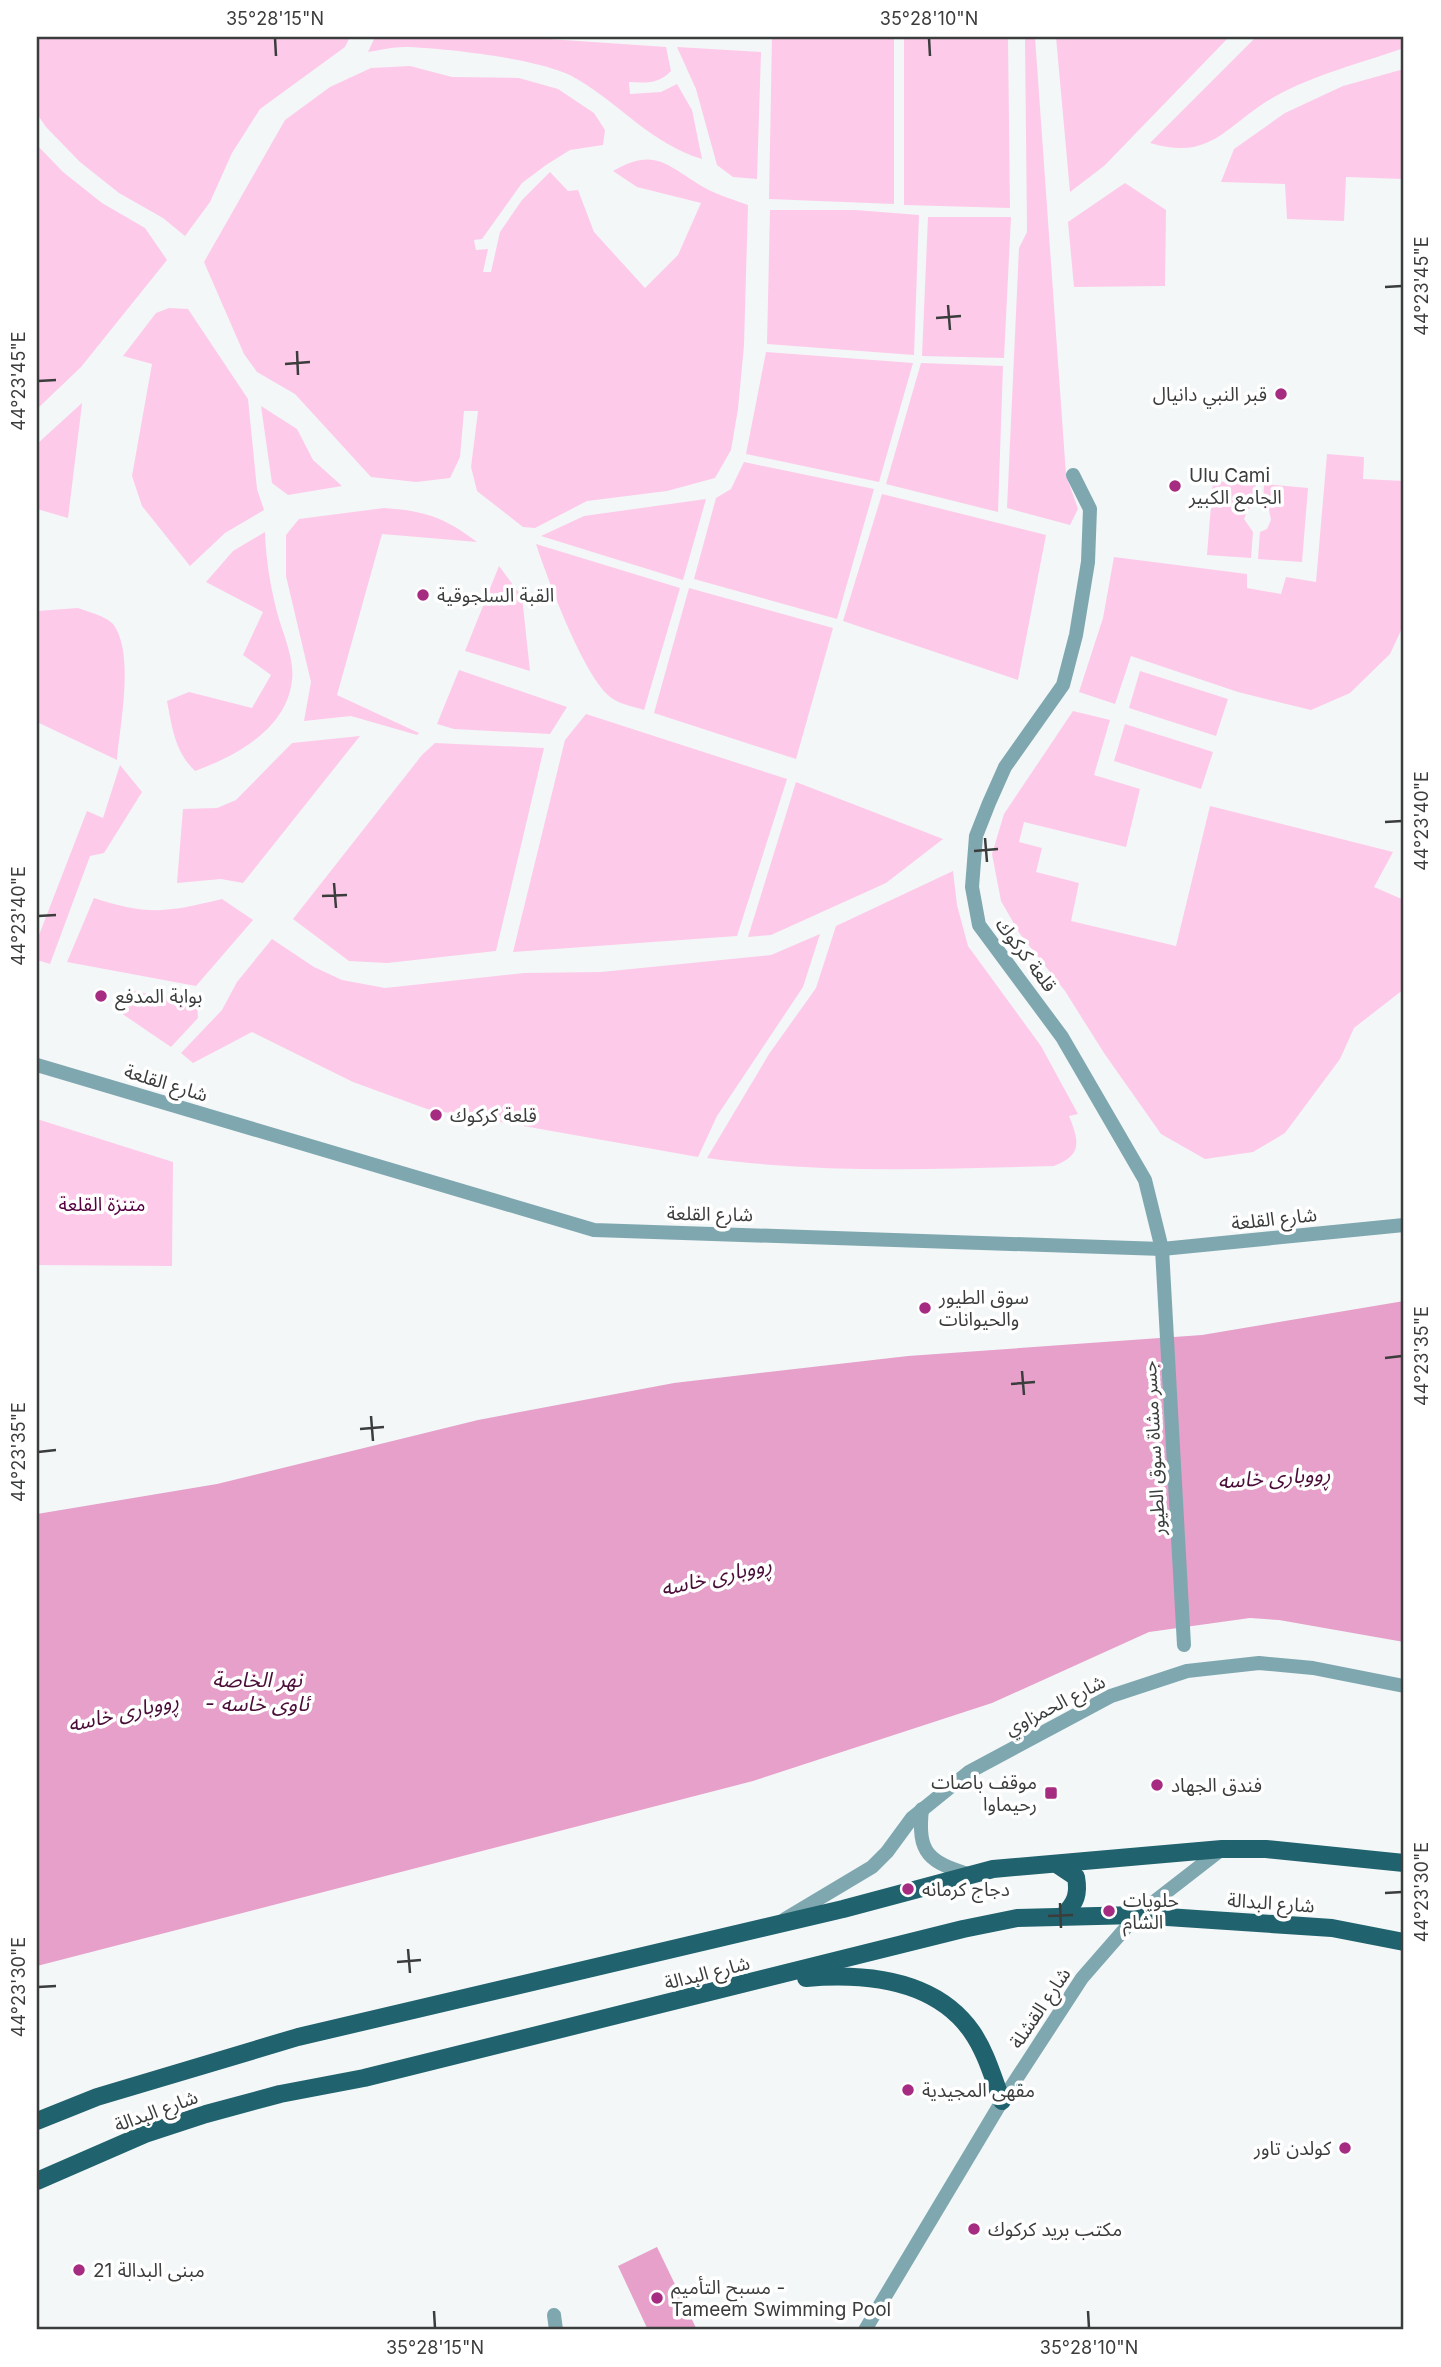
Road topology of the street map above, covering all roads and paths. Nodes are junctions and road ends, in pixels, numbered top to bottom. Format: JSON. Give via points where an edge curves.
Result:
{"nodes":[{"id":1,"x":1073,"y":475,"type":"dead end"},
{"id":2,"x":37,"y":1065,"type":"edge"},
{"id":3,"x":1404,"y":1225,"type":"edge"},
{"id":4,"x":1163,"y":1249,"type":"junction"},
{"id":5,"x":1184,"y":1645,"type":"dead end"},
{"id":6,"x":1404,"y":1686,"type":"edge"},
{"id":7,"x":922,"y":1809,"type":"junction"},
{"id":8,"x":1222,"y":1849,"type":"junction"},
{"id":9,"x":1404,"y":1863,"type":"edge"},
{"id":10,"x":1059,"y":1865,"type":"junction"},
{"id":11,"x":971,"y":1875,"type":"junction"},
{"id":12,"x":1064,"y":1915,"type":"junction"},
{"id":13,"x":1137,"y":1915,"type":"junction"},
{"id":14,"x":778,"y":1922,"type":"junction"},
{"id":15,"x":1404,"y":1942,"type":"edge"},
{"id":16,"x":757,"y":1982,"type":"junction"},
{"id":17,"x":1002,"y":2101,"type":"junction"},
{"id":18,"x":37,"y":2121,"type":"edge"},
{"id":19,"x":37,"y":2181,"type":"edge"},
{"id":20,"x":554,"y":2315,"type":"dead end"},
{"id":21,"x":556,"y":2330,"type":"edge"},
{"id":22,"x":865,"y":2330,"type":"edge"}],
"edges":[{"from":1,"to":4,"type":"street","name":"قلعة كركوك","via":[[1090,509],[1088,562],[1076,635],[1063,685],[1005,767],[989,803],[976,836],[972,887],[979,925],[1062,1037],[1145,1180]]},
{"from":2,"to":4,"type":"street","name":"شارع القلعة","via":[[594,1230]]},
{"from":3,"to":4,"type":"street","name":"شارع القلعة"},
{"from":4,"to":5,"type":"street","name":"جسر مشاة سوق الطيور"},
{"from":6,"to":7,"type":"street","name":"شارع الحمزاوي","via":[[1313,1668],[1259,1663],[1187,1671],[1090,1707],[969,1772]]},
{"from":7,"to":11,"type":"street","via":[[921,1837],[927,1854],[939,1864]]},
{"from":7,"to":14,"type":"street","name":"شارع الحمزاوي","via":[[872,1867]]},
{"from":8,"to":9,"type":"main road","name":"شارع البدالة"},
{"from":8,"to":10,"type":"main road","name":"شارع البدالة"},
{"from":8,"to":13,"type":"street","name":"شارع القشلة"},
{"from":10,"to":11,"type":"main road","name":"شارع البدالة"},
{"from":10,"to":12,"type":"main road","via":[[1076,1877],[1078,1889]]},
{"from":11,"to":14,"type":"main road","name":"شارع البدالة"},
{"from":12,"to":13,"type":"main road","name":"شارع البدالة"},
{"from":12,"to":16,"type":"main road","name":"شارع البدالة","via":[[963,1929]]},
{"from":13,"to":15,"type":"main road","name":"شارع البدالة","via":[[1332,1928]]},
{"from":13,"to":17,"type":"street","name":"شارع القشلة","via":[[1082,1978]]},
{"from":14,"to":18,"type":"main road","name":"شارع البدالة","via":[[298,2036],[97,2097]]},
{"from":16,"to":17,"type":"main road","via":[[860,1978],[934,1995],[956,2011],[973,2033]]},
{"from":16,"to":19,"type":"main road","name":"شارع البدالة","via":[[364,2078],[280,2094],[145,2134]]},
{"from":17,"to":22,"type":"street","name":"شارع القشلة"},
{"from":20,"to":21,"type":"street"}]}
